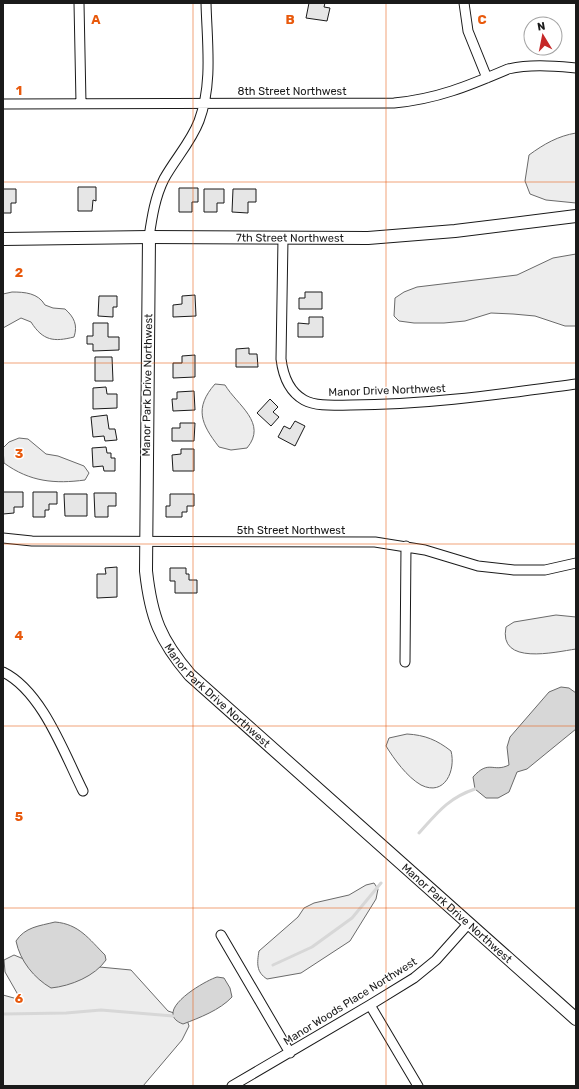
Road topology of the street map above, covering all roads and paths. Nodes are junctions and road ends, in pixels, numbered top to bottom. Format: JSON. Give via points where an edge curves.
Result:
{"nodes":[{"id":1,"x":78,"y":3,"type":"edge"},
{"id":2,"x":206,"y":3,"type":"edge"},
{"id":3,"x":464,"y":3,"type":"edge"},
{"id":4,"x":576,"y":68,"type":"edge"},
{"id":5,"x":487,"y":78,"type":"junction"},
{"id":6,"x":81,"y":103,"type":"junction"},
{"id":7,"x":3,"y":104,"type":"edge"},
{"id":8,"x":205,"y":104,"type":"junction"},
{"id":9,"x":576,"y":216,"type":"edge"},
{"id":10,"x":148,"y":237,"type":"junction"},
{"id":11,"x":283,"y":239,"type":"junction"},
{"id":12,"x":3,"y":240,"type":"edge"},
{"id":13,"x":576,"y":384,"type":"edge"},
{"id":14,"x":3,"y":538,"type":"edge"},
{"id":15,"x":146,"y":542,"type":"junction"},
{"id":16,"x":406,"y":546,"type":"junction"},
{"id":17,"x":576,"y":563,"type":"edge"},
{"id":18,"x":405,"y":662,"type":"dead end"},
{"id":19,"x":3,"y":672,"type":"edge"},
{"id":20,"x":83,"y":791,"type":"dead end"},
{"id":21,"x":469,"y":923,"type":"junction"},
{"id":22,"x":221,"y":934,"type":"dead end"},
{"id":23,"x":370,"y":1005,"type":"junction"},
{"id":24,"x":576,"y":1019,"type":"edge"},
{"id":25,"x":290,"y":1053,"type":"junction"},
{"id":26,"x":232,"y":1086,"type":"edge"},
{"id":27,"x":418,"y":1086,"type":"edge"}],
"edges":[{"from":1,"to":6,"type":"street"},
{"from":2,"to":8,"type":"street"},
{"from":3,"to":5,"type":"street","via":[[468,31]]},
{"from":4,"to":5,"type":"street","name":"8th Street Northwest","via":[[530,66],[508,69]]},
{"from":5,"to":8,"type":"street","name":"8th Street Northwest","via":[[446,94],[401,102]]},
{"from":6,"to":7,"type":"street","name":"8th Street Northwest"},
{"from":6,"to":8,"type":"street","name":"8th Street Northwest"},
{"from":8,"to":10,"type":"street","via":[[198,123],[162,184]]},
{"from":9,"to":11,"type":"street","name":"7th Street Northwest","via":[[413,236]]},
{"from":10,"to":11,"type":"street","name":"7th Street Northwest"},
{"from":10,"to":12,"type":"street","name":"7th Street Northwest"},
{"from":10,"to":15,"type":"street","name":"Manor Park Drive Northwest"},
{"from":11,"to":13,"type":"street","name":"Manor Drive Northwest","via":[[281,359],[286,380],[293,391],[309,402],[325,405],[429,402]]},
{"from":14,"to":15,"type":"street","name":"5th Street Northwest","via":[[32,541]]},
{"from":15,"to":16,"type":"street","name":"5th Street Northwest","via":[[375,542]]},
{"from":15,"to":21,"type":"street","name":"Manor Park Drive Northwest","via":[[146,572],[152,607],[164,642],[179,663]]},
{"from":16,"to":17,"type":"street","name":"5th Street Northwest","via":[[478,566],[514,570],[545,570]]},
{"from":16,"to":18,"type":"street"},
{"from":19,"to":20,"type":"street","via":[[23,686],[38,705]]},
{"from":21,"to":23,"type":"street","name":"Manor Woods Place Northwest","via":[[428,967]]},
{"from":21,"to":24,"type":"street","name":"Manor Park Drive Northwest"},
{"from":22,"to":25,"type":"street"},
{"from":23,"to":25,"type":"street","name":"Manor Woods Place Northwest"},
{"from":23,"to":27,"type":"street"},
{"from":25,"to":26,"type":"street","name":"Manor Woods Place Northwest"}]}
